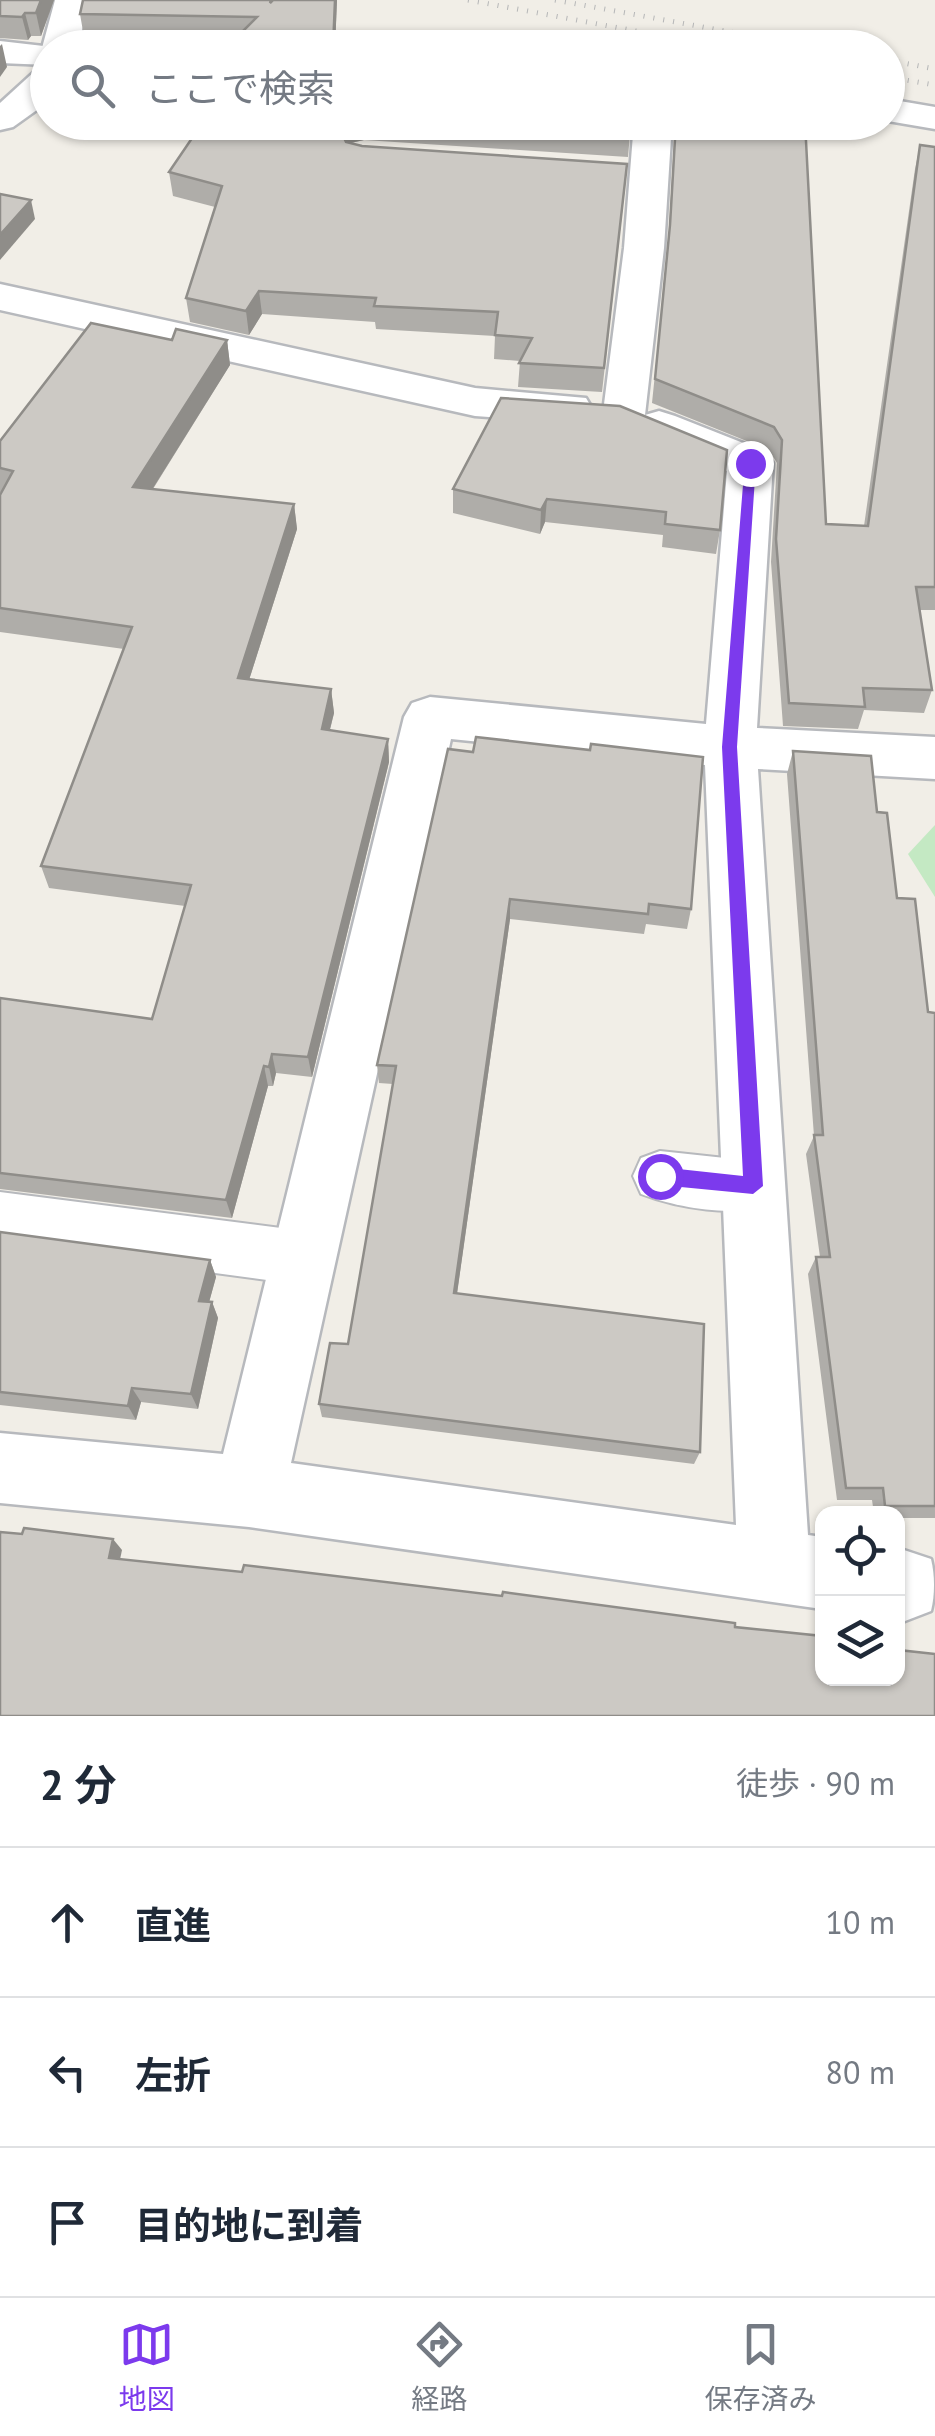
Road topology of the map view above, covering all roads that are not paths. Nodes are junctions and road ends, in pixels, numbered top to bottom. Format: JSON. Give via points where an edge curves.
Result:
{"nodes":[{"id":1,"x":72,"y":0,"type":"edge"},
{"id":2,"x":64,"y":30,"type":"edge"},
{"id":3,"x":0,"y":52,"type":"edge"},
{"id":4,"x":30,"y":53,"type":"edge"},
{"id":5,"x":30,"y":99,"type":"edge"},
{"id":6,"x":905,"y":113,"type":"edge"},
{"id":7,"x":935,"y":118,"type":"edge"},
{"id":8,"x":0,"y":119,"type":"edge"},
{"id":9,"x":644,"y":140,"type":"edge"},
{"id":10,"x":4,"y":304,"type":"edge"},
{"id":11,"x":625,"y":412,"type":"junction"},
{"id":12,"x":730,"y":747,"type":"junction"},
{"id":13,"x":935,"y":758,"type":"edge"},
{"id":14,"x":660,"y":1176,"type":"dead end"},
{"id":15,"x":753,"y":1186,"type":"junction"},
{"id":16,"x":0,"y":1218,"type":"edge"},
{"id":17,"x":304,"y":1258,"type":"junction"},
{"id":18,"x":0,"y":1468,"type":"edge"},
{"id":19,"x":249,"y":1492,"type":"junction"},
{"id":20,"x":798,"y":1570,"type":"edge"}],
"edges":[{"from":1,"to":2,"type":"street"},
{"from":3,"to":4,"type":"street"},
{"from":5,"to":8,"type":"street"},
{"from":6,"to":7,"type":"street"},
{"from":9,"to":11,"type":"street","via":[[630,173]]},
{"from":10,"to":11,"type":"street","via":[[475,402]]},
{"from":11,"to":12,"type":"street","via":[[750,463]]},
{"from":12,"to":13,"type":"street"},
{"from":12,"to":15,"type":"street"},
{"from":12,"to":17,"type":"street","via":[[430,717]]},
{"from":14,"to":15,"type":"lane"},
{"from":15,"to":20,"type":"street"},
{"from":16,"to":17,"type":"lane"},
{"from":17,"to":19,"type":"street"},
{"from":18,"to":19,"type":"street"},
{"from":19,"to":20,"type":"street"}]}
